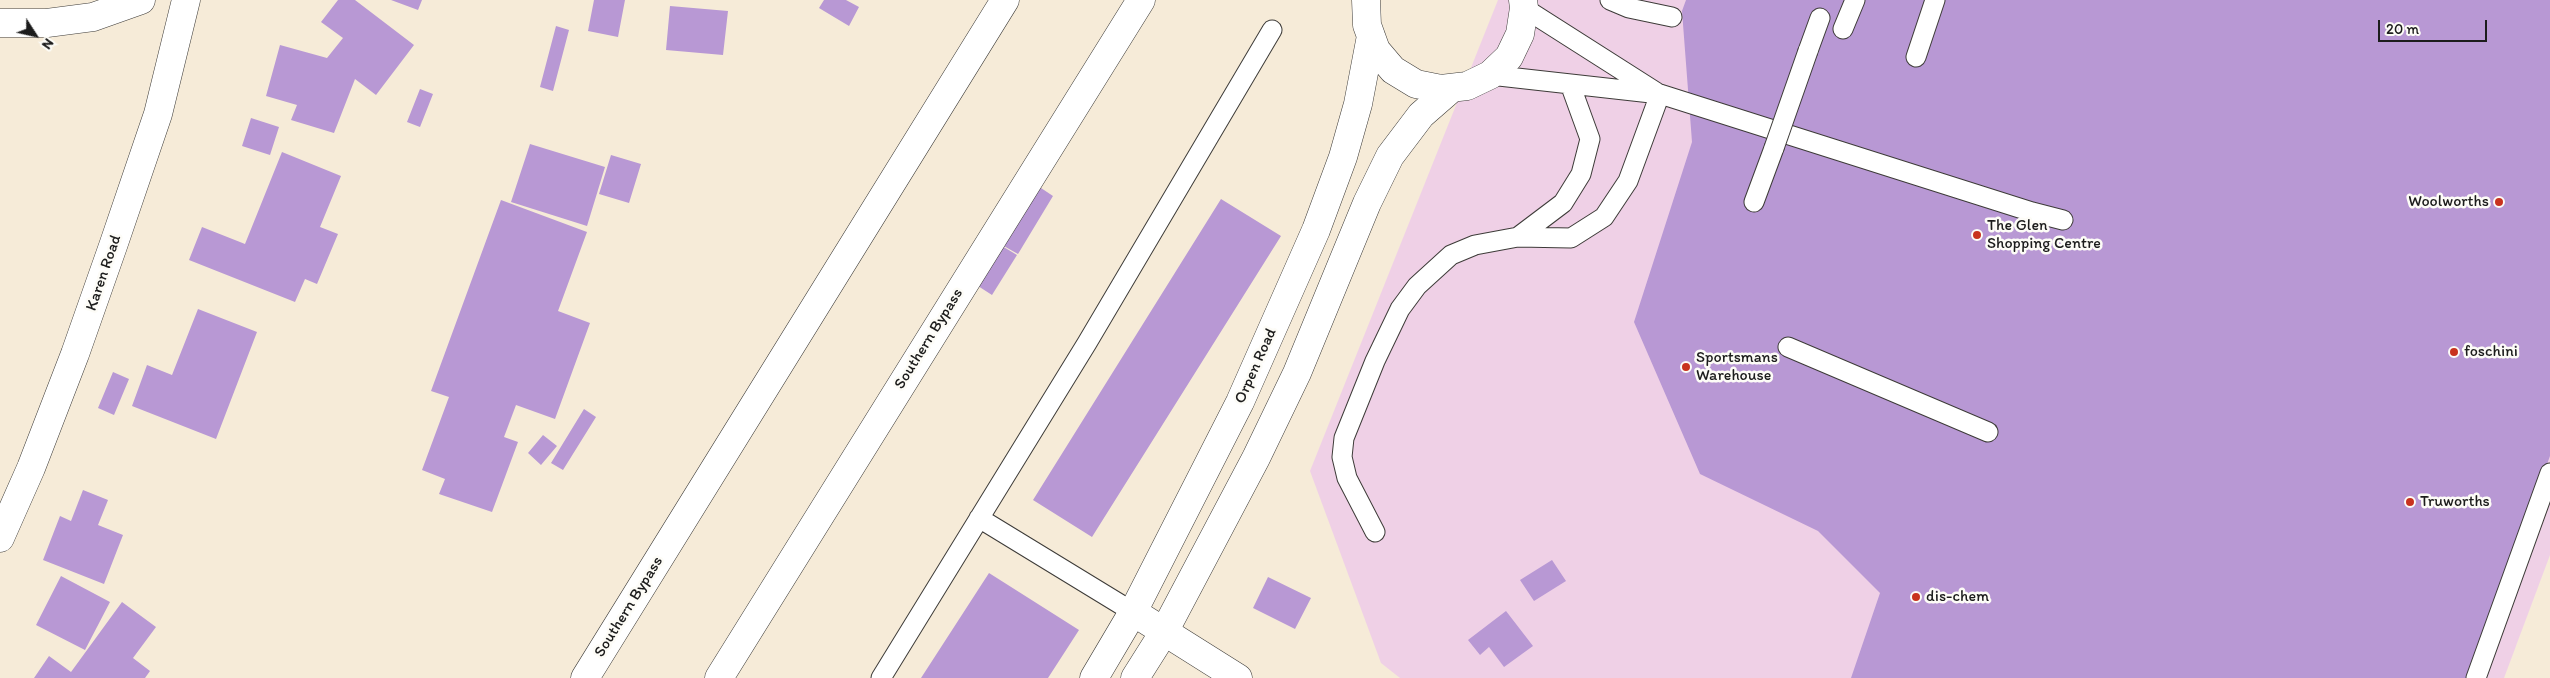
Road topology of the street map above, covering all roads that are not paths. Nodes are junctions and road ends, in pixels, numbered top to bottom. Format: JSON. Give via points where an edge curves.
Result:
{"nodes":[{"id":1,"x":141,"y":0,"type":"edge"},
{"id":2,"x":186,"y":0,"type":"edge"},
{"id":3,"x":1005,"y":0,"type":"edge"},
{"id":4,"x":1141,"y":0,"type":"edge"},
{"id":5,"x":1366,"y":0,"type":"edge"},
{"id":6,"x":1610,"y":0,"type":"edge"},
{"id":7,"x":1854,"y":0,"type":"edge"},
{"id":8,"x":1935,"y":0,"type":"edge"},
{"id":9,"x":1523,"y":4,"type":"edge"},
{"id":10,"x":1672,"y":17,"type":"dead end"},
{"id":11,"x":1820,"y":18,"type":"dead end"},
{"id":12,"x":0,"y":23,"type":"edge"},
{"id":13,"x":1843,"y":29,"type":"dead end"},
{"id":14,"x":1272,"y":30,"type":"dead end"},
{"id":15,"x":1370,"y":36,"type":"junction"},
{"id":16,"x":1916,"y":57,"type":"dead end"},
{"id":17,"x":1490,"y":75,"type":"junction"},
{"id":18,"x":1570,"y":84,"type":"junction"},
{"id":19,"x":1452,"y":88,"type":"junction"},
{"id":20,"x":1660,"y":94,"type":"junction"},
{"id":21,"x":1754,"y":202,"type":"dead end"},
{"id":22,"x":2063,"y":220,"type":"dead end"},
{"id":23,"x":1518,"y":237,"type":"junction"},
{"id":24,"x":1788,"y":347,"type":"dead end"},
{"id":25,"x":1988,"y":432,"type":"dead end"},
{"id":26,"x":2550,"y":473,"type":"edge"},
{"id":27,"x":979,"y":518,"type":"junction"},
{"id":28,"x":1374,"y":532,"type":"dead end"},
{"id":29,"x":0,"y":538,"type":"edge"},
{"id":30,"x":1133,"y":612,"type":"junction"},
{"id":31,"x":1164,"y":632,"type":"junction"},
{"id":32,"x":585,"y":678,"type":"edge"},
{"id":33,"x":719,"y":678,"type":"edge"},
{"id":34,"x":881,"y":678,"type":"edge"},
{"id":35,"x":1094,"y":678,"type":"edge"},
{"id":36,"x":1135,"y":678,"type":"edge"},
{"id":37,"x":1238,"y":678,"type":"edge"},
{"id":38,"x":2476,"y":678,"type":"edge"}],
"edges":[{"from":1,"to":12,"type":"main road","via":[[93,17],[47,23]]},
{"from":2,"to":29,"type":"main road","name":"Karen Road","via":[[158,114],[113,246],[72,362]]},
{"from":3,"to":32,"type":"main road","name":"Southern Bypass"},
{"from":4,"to":33,"type":"main road","name":"Southern Bypass"},
{"from":5,"to":15,"type":"main road"},
{"from":6,"to":10,"type":"lane","via":[[1629,8]]},
{"from":7,"to":13,"type":"lane"},
{"from":8,"to":16,"type":"lane"},
{"from":9,"to":17,"type":"main road","via":[[1520,34],[1509,57]]},
{"from":9,"to":20,"type":"lane"},
{"from":11,"to":21,"type":"lane","bridge":true},
{"from":14,"to":27,"type":"lane","via":[[1088,343]]},
{"from":15,"to":19,"type":"main road","via":[[1376,50],[1393,70],[1416,84]]},
{"from":15,"to":30,"type":"main road","name":"Orpen Road","via":[[1358,104],[1343,157],[1316,230],[1240,402]]},
{"from":17,"to":18,"type":"lane"},
{"from":17,"to":19,"type":"main road","via":[[1467,86]]},
{"from":18,"to":20,"type":"lane"},
{"from":18,"to":23,"type":"lane","via":[[1590,139],[1581,174],[1563,203]]},
{"from":19,"to":31,"type":"main road","via":[[1421,115],[1390,156],[1367,203],[1297,374]]},
{"from":20,"to":22,"type":"lane"},
{"from":20,"to":23,"type":"lane","via":[[1628,181],[1604,217],[1571,238]]},
{"from":23,"to":28,"type":"lane","via":[[1475,245],[1451,255],[1432,270],[1400,309],[1344,438],[1342,457],[1347,478]]},
{"from":24,"to":25,"type":"lane"},
{"from":26,"to":38,"type":"lane"},
{"from":27,"to":30,"type":"lane"},
{"from":27,"to":34,"type":"lane"},
{"from":30,"to":31,"type":"main road"},
{"from":30,"to":35,"type":"main road","name":"Orpen Road"},
{"from":31,"to":36,"type":"main road"},
{"from":31,"to":37,"type":"main road"}]}
